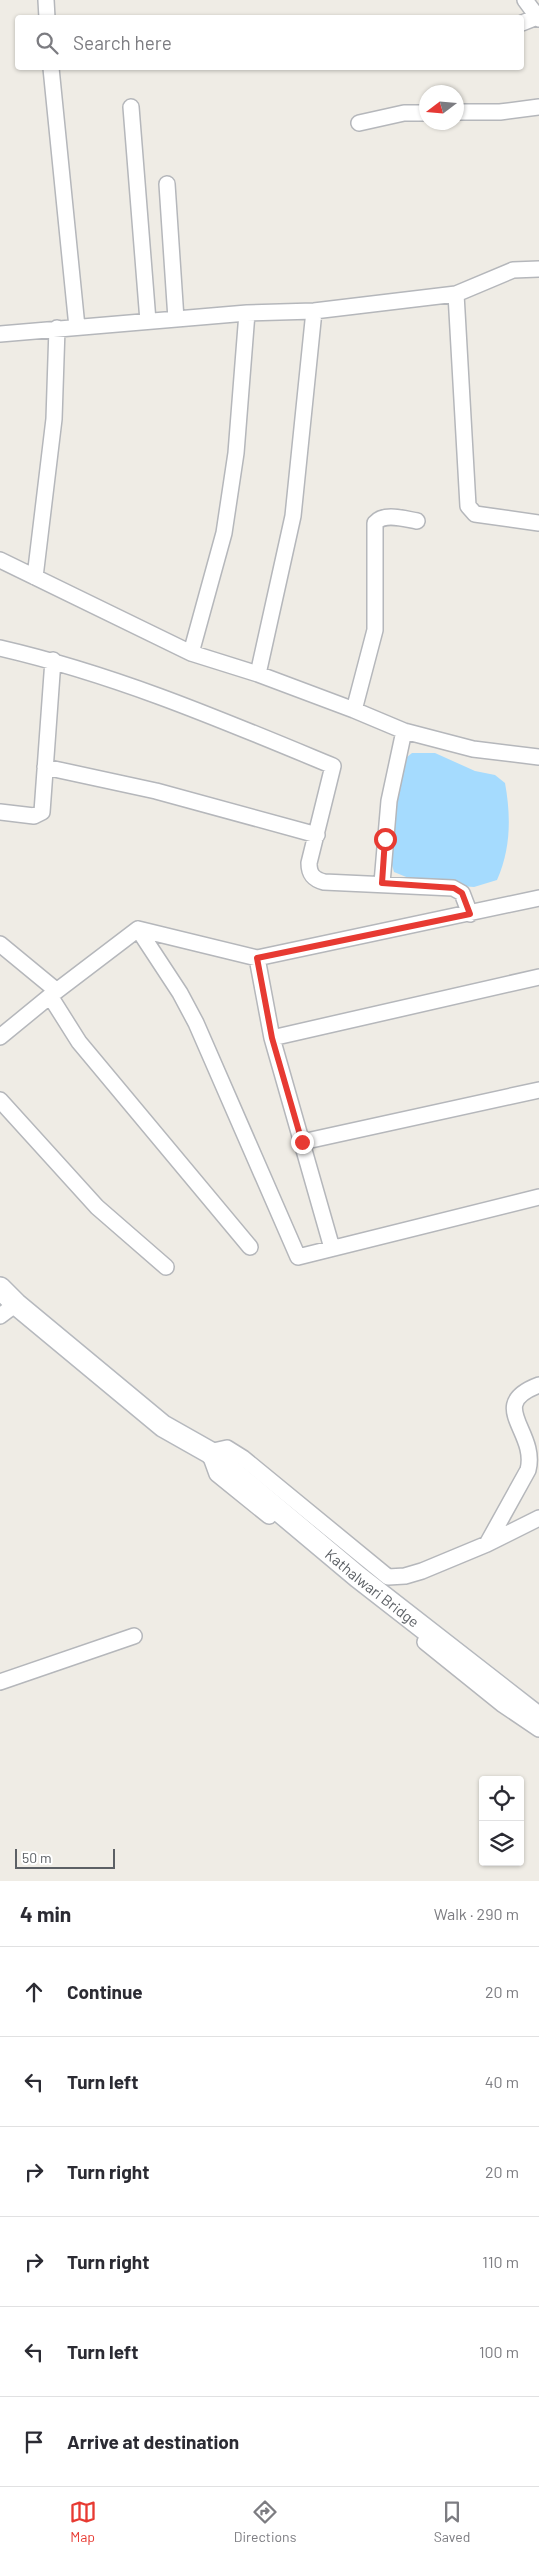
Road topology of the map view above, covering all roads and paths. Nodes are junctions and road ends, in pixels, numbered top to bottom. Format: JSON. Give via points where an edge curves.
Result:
{"nodes":[{"id":1,"x":46,"y":0,"type":"edge"},
{"id":2,"x":526,"y":0,"type":"edge"},
{"id":3,"x":47,"y":15,"type":"edge"},
{"id":4,"x":538,"y":18,"type":"edge"},
{"id":5,"x":524,"y":22,"type":"edge"},
{"id":6,"x":51,"y":70,"type":"edge"},
{"id":7,"x":539,"y":107,"type":"edge"},
{"id":8,"x":131,"y":108,"type":"dead end"},
{"id":9,"x":464,"y":112,"type":"edge"},
{"id":10,"x":419,"y":113,"type":"edge"},
{"id":11,"x":359,"y":123,"type":"dead end"},
{"id":12,"x":167,"y":184,"type":"dead end"},
{"id":13,"x":539,"y":269,"type":"edge"},
{"id":14,"x":456,"y":294,"type":"junction"},
{"id":15,"x":314,"y":311,"type":"junction"},
{"id":16,"x":247,"y":313,"type":"junction"},
{"id":17,"x":176,"y":319,"type":"junction"},
{"id":18,"x":148,"y":321,"type":"junction"},
{"id":19,"x":77,"y":327,"type":"junction"},
{"id":20,"x":57,"y":328,"type":"junction"},
{"id":21,"x":0,"y":334,"type":"edge"},
{"id":22,"x":417,"y":521,"type":"dead end"},
{"id":23,"x":539,"y":523,"type":"edge"},
{"id":24,"x":0,"y":560,"type":"edge"},
{"id":25,"x":35,"y":577,"type":"junction"},
{"id":26,"x":0,"y":648,"type":"edge"},
{"id":27,"x":191,"y":653,"type":"junction"},
{"id":28,"x":53,"y":660,"type":"junction"},
{"id":29,"x":258,"y":674,"type":"junction"},
{"id":30,"x":354,"y":710,"type":"junction"},
{"id":31,"x":404,"y":731,"type":"junction"},
{"id":32,"x":539,"y":757,"type":"edge"},
{"id":33,"x":45,"y":767,"type":"junction"},
{"id":34,"x":0,"y":812,"type":"edge"},
{"id":35,"x":317,"y":835,"type":"junction"},
{"id":36,"x":382,"y":883,"type":"junction"},
{"id":37,"x":539,"y":898,"type":"edge"},
{"id":38,"x":470,"y":914,"type":"junction"},
{"id":39,"x":138,"y":929,"type":"junction"},
{"id":40,"x":0,"y":944,"type":"edge"},
{"id":41,"x":257,"y":958,"type":"junction"},
{"id":42,"x":539,"y":977,"type":"edge"},
{"id":43,"x":53,"y":993,"type":"junction"},
{"id":44,"x":0,"y":1038,"type":"edge"},
{"id":45,"x":272,"y":1038,"type":"junction"},
{"id":46,"x":539,"y":1090,"type":"edge"},
{"id":47,"x":0,"y":1100,"type":"edge"},
{"id":48,"x":302,"y":1142,"type":"junction"},
{"id":49,"x":539,"y":1197,"type":"edge"},
{"id":50,"x":250,"y":1247,"type":"dead end"},
{"id":51,"x":332,"y":1248,"type":"junction"},
{"id":52,"x":166,"y":1267,"type":"dead end"},
{"id":53,"x":0,"y":1288,"type":"edge"},
{"id":54,"x":8,"y":1310,"type":"edge"},
{"id":55,"x":539,"y":1386,"type":"edge"},
{"id":56,"x":210,"y":1452,"type":"junction"},
{"id":57,"x":539,"y":1518,"type":"edge"},
{"id":58,"x":487,"y":1544,"type":"junction"},
{"id":59,"x":134,"y":1636,"type":"dead end"},
{"id":60,"x":0,"y":1682,"type":"edge"},
{"id":61,"x":539,"y":1718,"type":"edge"},
{"id":62,"x":539,"y":1729,"type":"edge"}],
"edges":[{"from":1,"to":3,"type":"street"},
{"from":2,"to":4,"type":"street"},
{"from":4,"to":5,"type":"street"},
{"from":6,"to":19,"type":"street"},
{"from":7,"to":9,"type":"street"},
{"from":8,"to":18,"type":"street"},
{"from":10,"to":11,"type":"street"},
{"from":12,"to":17,"type":"street"},
{"from":13,"to":14,"type":"street","via":[[513,270]]},
{"from":14,"to":15,"type":"street"},
{"from":14,"to":23,"type":"street","via":[[468,506],[476,514]]},
{"from":15,"to":16,"type":"street"},
{"from":15,"to":29,"type":"street","via":[[293,516]]},
{"from":16,"to":17,"type":"street"},
{"from":16,"to":27,"type":"street","via":[[236,453],[224,533]]},
{"from":17,"to":18,"type":"street"},
{"from":18,"to":19,"type":"street"},
{"from":19,"to":20,"type":"street"},
{"from":20,"to":21,"type":"street"},
{"from":20,"to":25,"type":"street","via":[[54,419]]},
{"from":22,"to":30,"type":"street","via":[[388,517],[375,523],[375,630]]},
{"from":24,"to":25,"type":"street"},
{"from":25,"to":27,"type":"street"},
{"from":26,"to":28,"type":"street"},
{"from":27,"to":29,"type":"street"},
{"from":28,"to":33,"type":"street"},
{"from":28,"to":35,"type":"street","via":[[131,684],[333,766]]},
{"from":29,"to":30,"type":"street"},
{"from":30,"to":31,"type":"street"},
{"from":31,"to":32,"type":"street","via":[[473,749]]},
{"from":31,"to":36,"type":"street","via":[[389,801]]},
{"from":33,"to":34,"type":"street","via":[[40,814]]},
{"from":33,"to":35,"type":"street","via":[[156,791]]},
{"from":35,"to":36,"type":"street","via":[[309,863],[309,870],[316,880]]},
{"from":36,"to":38,"type":"street","via":[[454,888],[462,893]]},
{"from":37,"to":38,"type":"street"},
{"from":38,"to":41,"type":"street"},
{"from":39,"to":41,"type":"street"},
{"from":39,"to":43,"type":"street"},
{"from":39,"to":51,"type":"street","via":[[196,1023],[298,1257]]},
{"from":40,"to":43,"type":"street"},
{"from":41,"to":45,"type":"street"},
{"from":42,"to":45,"type":"street"},
{"from":43,"to":44,"type":"street"},
{"from":43,"to":50,"type":"street","via":[[79,1042]]},
{"from":45,"to":48,"type":"street"},
{"from":46,"to":48,"type":"street"},
{"from":47,"to":52,"type":"street","via":[[97,1207]]},
{"from":48,"to":51,"type":"street"},
{"from":49,"to":51,"type":"street"},
{"from":53,"to":54,"type":"main road","name":"Kathalwari Bridge"},
{"from":54,"to":56,"type":"main road","name":"Kathalwari Bridge","via":[[162,1426]]},
{"from":55,"to":58,"type":"street","via":[[522,1394],[514,1405],[530,1447],[531,1459]]},
{"from":56,"to":58,"type":"street","via":[[227,1448],[243,1458],[388,1577],[405,1576]]},
{"from":56,"to":61,"type":"main road","name":"Kathalwari Bridge","via":[[358,1577]]},
{"from":56,"to":62,"type":"street","via":[[217,1474],[502,1704]]},
{"from":57,"to":58,"type":"street"},
{"from":59,"to":60,"type":"street"}]}
